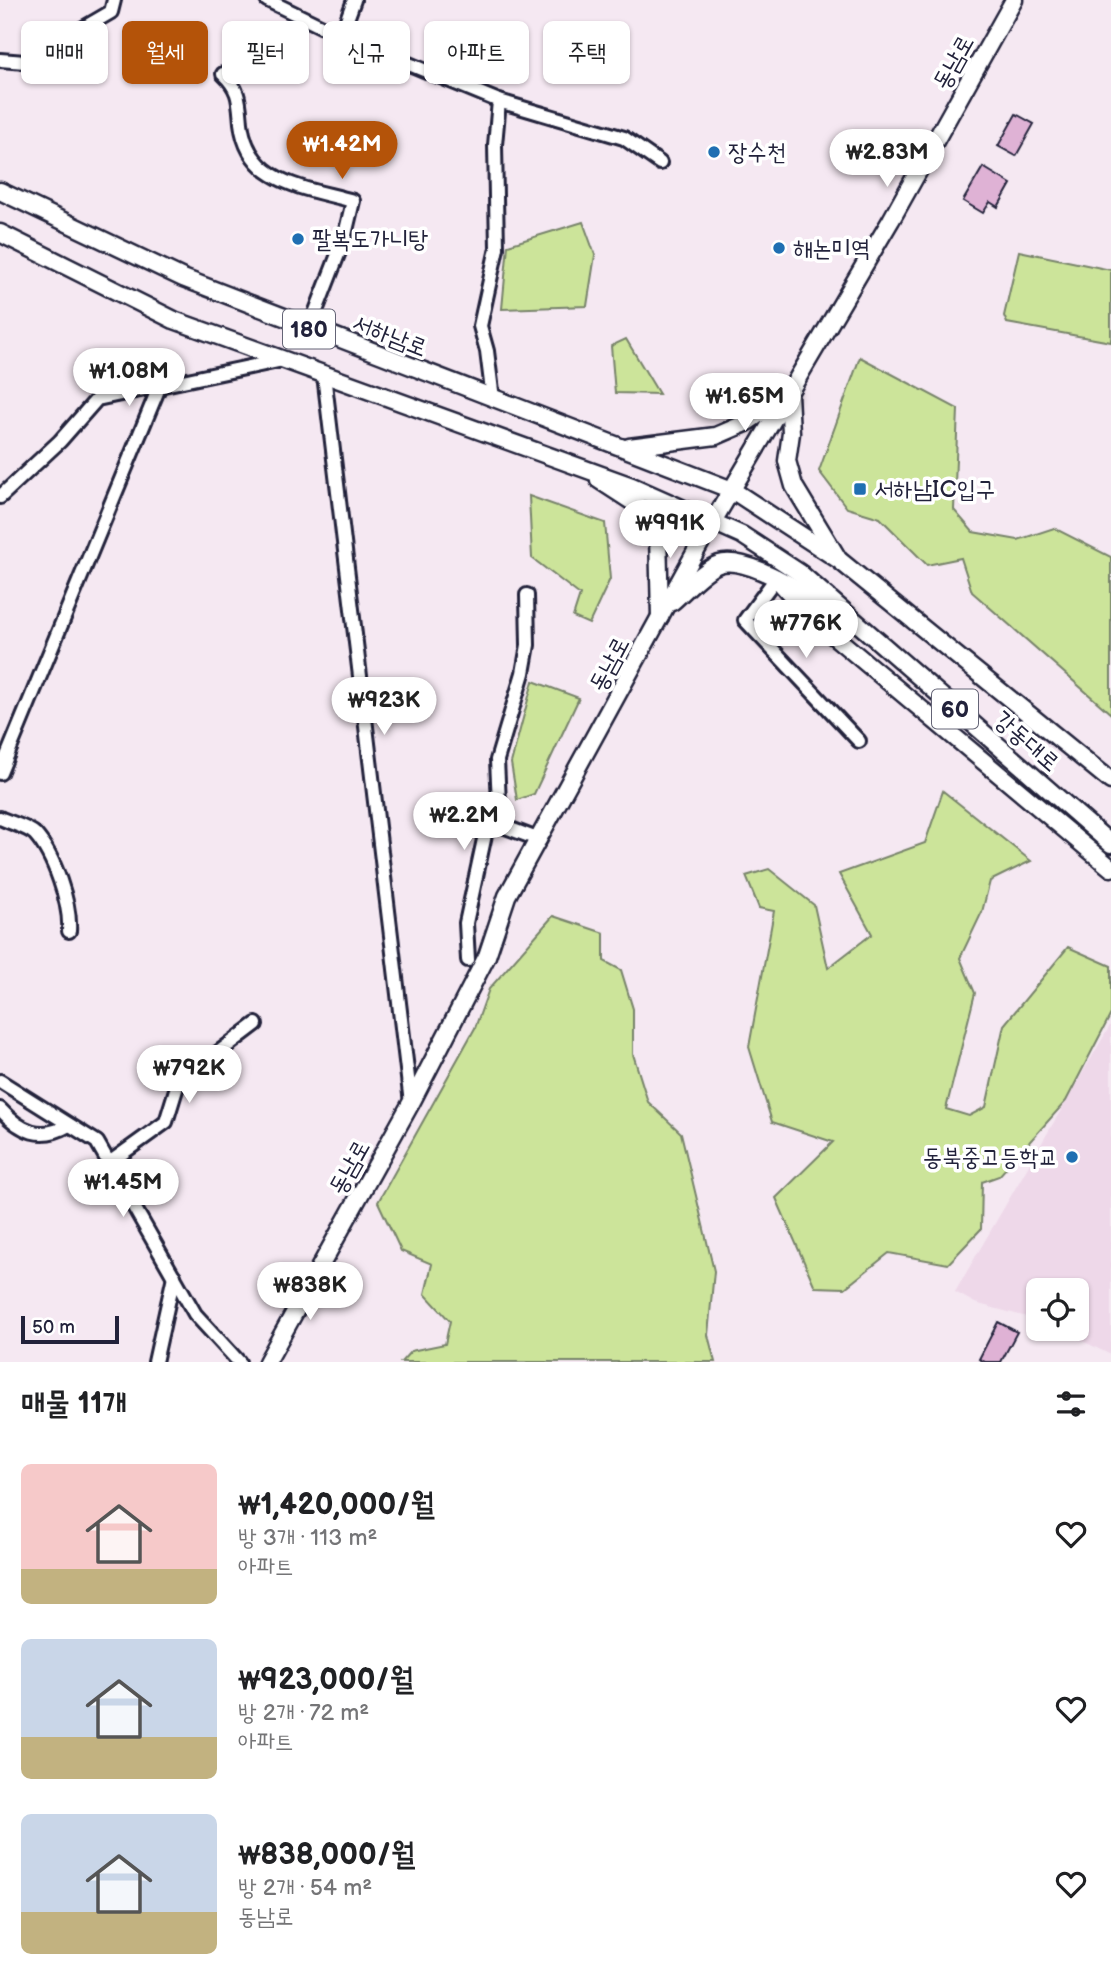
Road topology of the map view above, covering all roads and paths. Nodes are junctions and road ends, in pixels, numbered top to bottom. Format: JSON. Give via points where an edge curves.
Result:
{"nodes":[{"id":1,"x":114,"y":0,"type":"edge"},
{"id":2,"x":267,"y":0,"type":"edge"},
{"id":3,"x":354,"y":0,"type":"edge"},
{"id":4,"x":1014,"y":0,"type":"edge"},
{"id":5,"x":346,"y":21,"type":"edge"},
{"id":6,"x":323,"y":27,"type":"edge"},
{"id":7,"x":0,"y":60,"type":"edge"},
{"id":8,"x":410,"y":64,"type":"edge"},
{"id":9,"x":230,"y":84,"type":"edge"},
{"id":10,"x":499,"y":101,"type":"junction"},
{"id":11,"x":660,"y":163,"type":"dead end"},
{"id":12,"x":0,"y":191,"type":"edge"},
{"id":13,"x":0,"y":233,"type":"edge"},
{"id":14,"x":309,"y":329,"type":"junction"},
{"id":15,"x":283,"y":360,"type":"junction"},
{"id":16,"x":324,"y":375,"type":"junction"},
{"id":17,"x":160,"y":386,"type":"junction"},
{"id":18,"x":789,"y":394,"type":"junction"},
{"id":19,"x":493,"y":398,"type":"junction"},
{"id":20,"x":626,"y":448,"type":"junction"},
{"id":21,"x":584,"y":469,"type":"junction"},
{"id":22,"x":733,"y":490,"type":"junction"},
{"id":23,"x":0,"y":497,"type":"edge"},
{"id":24,"x":713,"y":521,"type":"junction"},
{"id":25,"x":839,"y":560,"type":"junction"},
{"id":26,"x":776,"y":578,"type":"junction"},
{"id":27,"x":527,"y":595,"type":"dead end"},
{"id":28,"x":663,"y":613,"type":"junction"},
{"id":29,"x":853,"y":620,"type":"junction"},
{"id":30,"x":859,"y":741,"type":"dead end"},
{"id":31,"x":6,"y":743,"type":"edge"},
{"id":32,"x":0,"y":773,"type":"edge"},
{"id":33,"x":1111,"y":781,"type":"edge"},
{"id":34,"x":0,"y":818,"type":"edge"},
{"id":35,"x":500,"y":825,"type":"junction"},
{"id":36,"x":540,"y":839,"type":"junction"},
{"id":37,"x":1111,"y":844,"type":"edge"},
{"id":38,"x":1111,"y":868,"type":"edge"},
{"id":39,"x":69,"y":931,"type":"dead end"},
{"id":40,"x":468,"y":960,"type":"dead end"},
{"id":41,"x":256,"y":1024,"type":"dead end"},
{"id":42,"x":0,"y":1081,"type":"edge"},
{"id":43,"x":411,"y":1103,"type":"junction"},
{"id":44,"x":0,"y":1108,"type":"edge"},
{"id":45,"x":69,"y":1125,"type":"junction"},
{"id":46,"x":109,"y":1163,"type":"junction"},
{"id":47,"x":174,"y":1276,"type":"junction"},
{"id":48,"x":155,"y":1362,"type":"edge"},
{"id":49,"x":239,"y":1362,"type":"edge"},
{"id":50,"x":267,"y":1362,"type":"edge"}],
"edges":[{"from":1,"to":7,"type":"street","via":[[111,12],[62,43],[25,62]]},
{"from":2,"to":6,"type":"street"},
{"from":3,"to":5,"type":"street"},
{"from":4,"to":18,"type":"main road","name":"동남로"},
{"from":8,"to":10,"type":"street"},
{"from":9,"to":14,"type":"street","via":[[241,98],[241,125],[250,155],[265,173],[352,201],[344,239]]},
{"from":10,"to":11,"type":"street","via":[[624,138]]},
{"from":10,"to":19,"type":"street","via":[[496,248],[480,326]]},
{"from":12,"to":14,"type":"main road","name":"서하남로","number":"180","via":[[172,273]]},
{"from":13,"to":15,"type":"main road","number":"180","via":[[174,320]]},
{"from":14,"to":19,"type":"main road","name":"서하남로","number":"180"},
{"from":15,"to":16,"type":"main road","number":"180"},
{"from":15,"to":17,"type":"street"},
{"from":16,"to":21,"type":"main road","number":"180"},
{"from":16,"to":43,"type":"street"},
{"from":17,"to":23,"type":"street","via":[[97,399]]},
{"from":17,"to":31,"type":"street"},
{"from":18,"to":20,"type":"main road","via":[[746,423],[716,436]]},
{"from":18,"to":22,"type":"main road","name":"동남로"},
{"from":18,"to":25,"type":"main road","via":[[787,461],[794,486]]},
{"from":19,"to":20,"type":"main road","name":"서하남로","number":"180"},
{"from":20,"to":22,"type":"main road","name":"서하남로","number":"180"},
{"from":21,"to":24,"type":"main road","number":"180"},
{"from":21,"to":28,"type":"main road","via":[[639,506],[654,526]]},
{"from":22,"to":24,"type":"main road","name":"동남로"},
{"from":22,"to":25,"type":"main road","name":"강동대로","number":"60"},
{"from":24,"to":28,"type":"main road","name":"동남로"},
{"from":24,"to":29,"type":"main road","name":"강동대로","number":"60","via":[[800,573]]},
{"from":25,"to":33,"type":"main road","name":"강동대로","number":"60"},
{"from":26,"to":28,"type":"main road","via":[[736,563],[718,564]]},
{"from":26,"to":29,"type":"main road"},
{"from":26,"to":30,"type":"street","via":[[745,620]]},
{"from":26,"to":38,"type":"main road","via":[[810,616]]},
{"from":27,"to":35,"type":"street","via":[[528,645],[523,673],[497,760]]},
{"from":28,"to":36,"type":"main road","name":"동남로"},
{"from":29,"to":37,"type":"main road","name":"강동대로","number":"60"},
{"from":31,"to":32,"type":"street"},
{"from":34,"to":39,"type":"street","via":[[34,833],[63,886],[71,913]]},
{"from":35,"to":36,"type":"street"},
{"from":35,"to":40,"type":"street","via":[[486,830],[466,923]]},
{"from":36,"to":43,"type":"main road","name":"동남로","via":[[507,896],[487,956]]},
{"from":41,"to":46,"type":"street","via":[[178,1083],[166,1122]]},
{"from":42,"to":45,"type":"street"},
{"from":43,"to":50,"type":"main road","name":"동남로"},
{"from":44,"to":45,"type":"street","via":[[30,1132],[52,1135]]},
{"from":45,"to":46,"type":"street","via":[[97,1142]]},
{"from":46,"to":47,"type":"street"},
{"from":47,"to":48,"type":"street"},
{"from":47,"to":49,"type":"street","via":[[195,1314]]}]}
